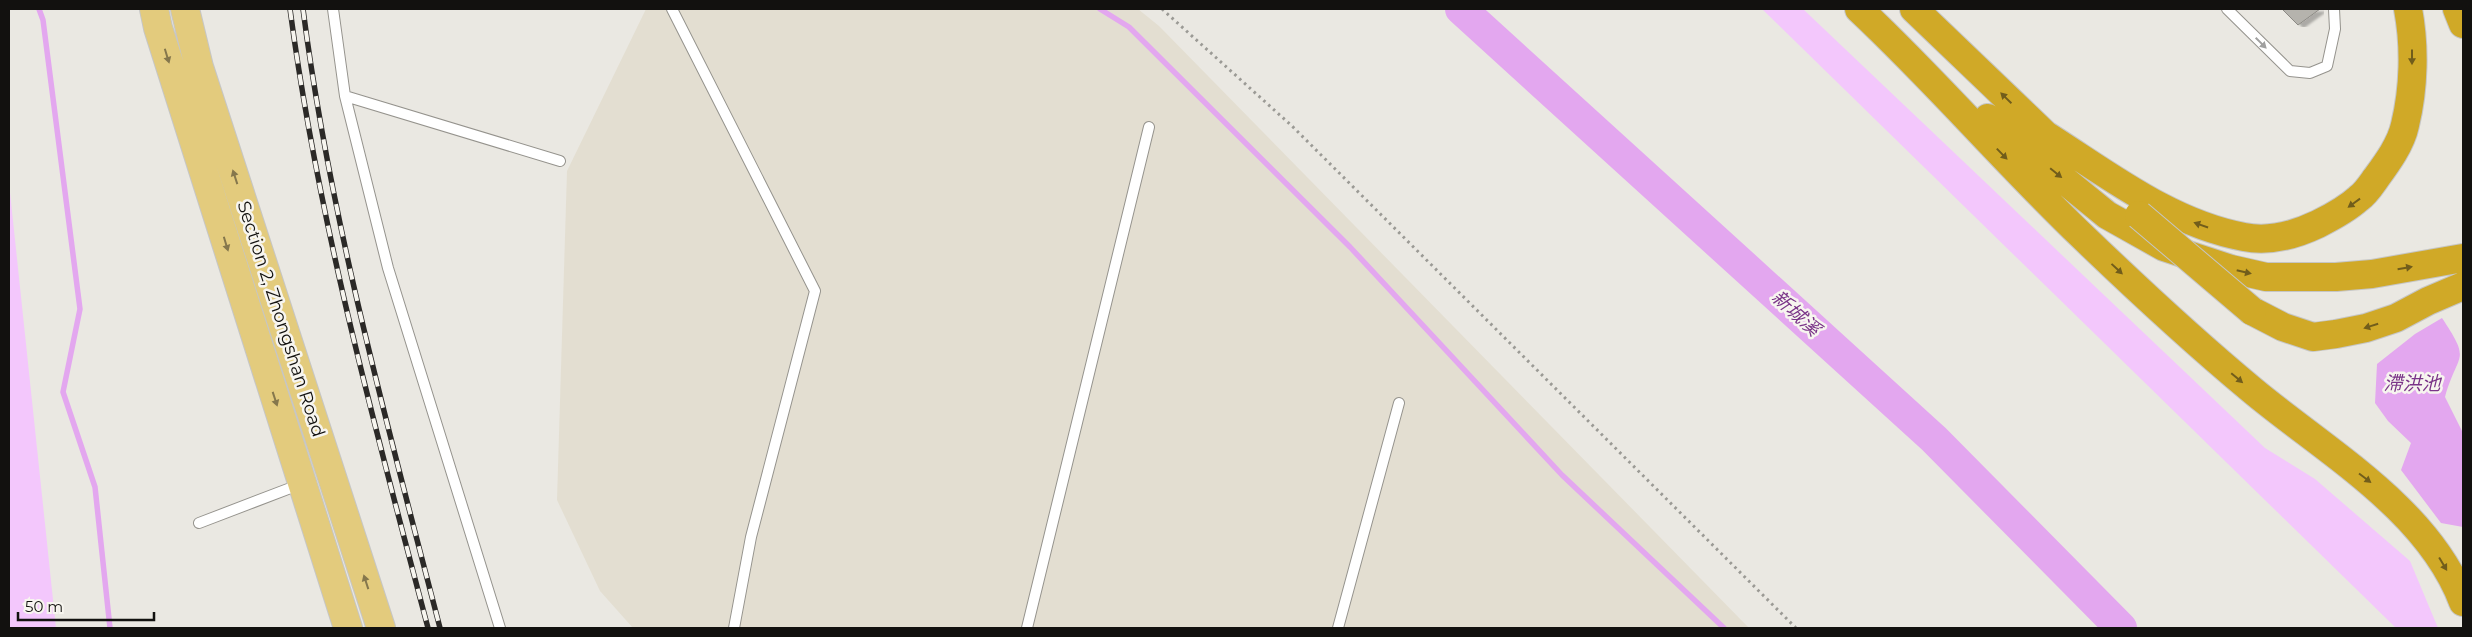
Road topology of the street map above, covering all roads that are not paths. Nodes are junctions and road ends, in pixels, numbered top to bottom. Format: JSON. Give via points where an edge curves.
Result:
{"nodes":[{"id":1,"x":154,"y":9,"type":"edge"},
{"id":2,"x":185,"y":9,"type":"edge"},
{"id":3,"x":333,"y":9,"type":"edge"},
{"id":4,"x":672,"y":9,"type":"edge"},
{"id":5,"x":1859,"y":9,"type":"edge"},
{"id":6,"x":1914,"y":9,"type":"edge"},
{"id":7,"x":2227,"y":9,"type":"edge"},
{"id":8,"x":2334,"y":9,"type":"edge"},
{"id":9,"x":2408,"y":9,"type":"edge"},
{"id":10,"x":2457,"y":9,"type":"edge"},
{"id":11,"x":2463,"y":24,"type":"edge"},
{"id":12,"x":1883,"y":31,"type":"junction"},
{"id":13,"x":345,"y":96,"type":"junction"},
{"id":14,"x":1149,"y":128,"type":"dead end"},
{"id":15,"x":2041,"y":132,"type":"junction"},
{"id":16,"x":560,"y":161,"type":"dead end"},
{"id":17,"x":2463,"y":258,"type":"edge"},
{"id":18,"x":2463,"y":286,"type":"edge"},
{"id":19,"x":1399,"y":402,"type":"dead end"},
{"id":20,"x":302,"y":484,"type":"junction"},
{"id":21,"x":199,"y":523,"type":"dead end"},
{"id":22,"x":2463,"y":602,"type":"edge"},
{"id":23,"x":348,"y":628,"type":"edge"},
{"id":24,"x":381,"y":628,"type":"edge"},
{"id":25,"x":500,"y":628,"type":"edge"},
{"id":26,"x":734,"y":628,"type":"edge"},
{"id":27,"x":1027,"y":628,"type":"edge"},
{"id":28,"x":1338,"y":628,"type":"edge"}],
"edges":[{"from":1,"to":20,"type":"main road","name":"Section 2, Zhongshan Road","one_way":true},
{"from":24,"to":2,"type":"main road","name":"Section 2, Zhongshan Road","one_way":true,"via":[[199,67]]},
{"from":3,"to":13,"type":"lane"},
{"from":4,"to":26,"type":"lane","via":[[814,291],[751,537]]},
{"from":5,"to":12,"type":"highway"},
{"from":15,"to":6,"type":"highway","one_way":true},
{"from":7,"to":8,"type":"lane","one_way":true,"via":[[2290,72],[2310,73],[2326,66],[2335,30]]},
{"from":9,"to":15,"type":"highway","one_way":true,"via":[[2413,58],[2410,92],[2405,127],[2387,163],[2361,197],[2338,214],[2289,235],[2269,239],[2246,238],[2195,223],[2165,210]]},
{"from":10,"to":11,"type":"highway"},
{"from":12,"to":17,"type":"highway","one_way":true,"via":[[2107,215],[2164,247],[2257,275],[2299,278],[2372,274]]},
{"from":12,"to":22,"type":"highway","one_way":true,"via":[[2080,234],[2210,355],[2378,488],[2440,559]]},
{"from":13,"to":16,"type":"lane"},
{"from":13,"to":25,"type":"lane","via":[[388,268]]},
{"from":14,"to":27,"type":"lane"},
{"from":18,"to":15,"type":"highway","one_way":true,"bridge":true,"via":[[2396,318],[2366,328],[2313,337],[2283,328],[2252,311]]},
{"from":19,"to":28,"type":"lane"},
{"from":20,"to":21,"type":"lane"},
{"from":20,"to":23,"type":"main road","name":"Section 2, Zhongshan Road"}]}
